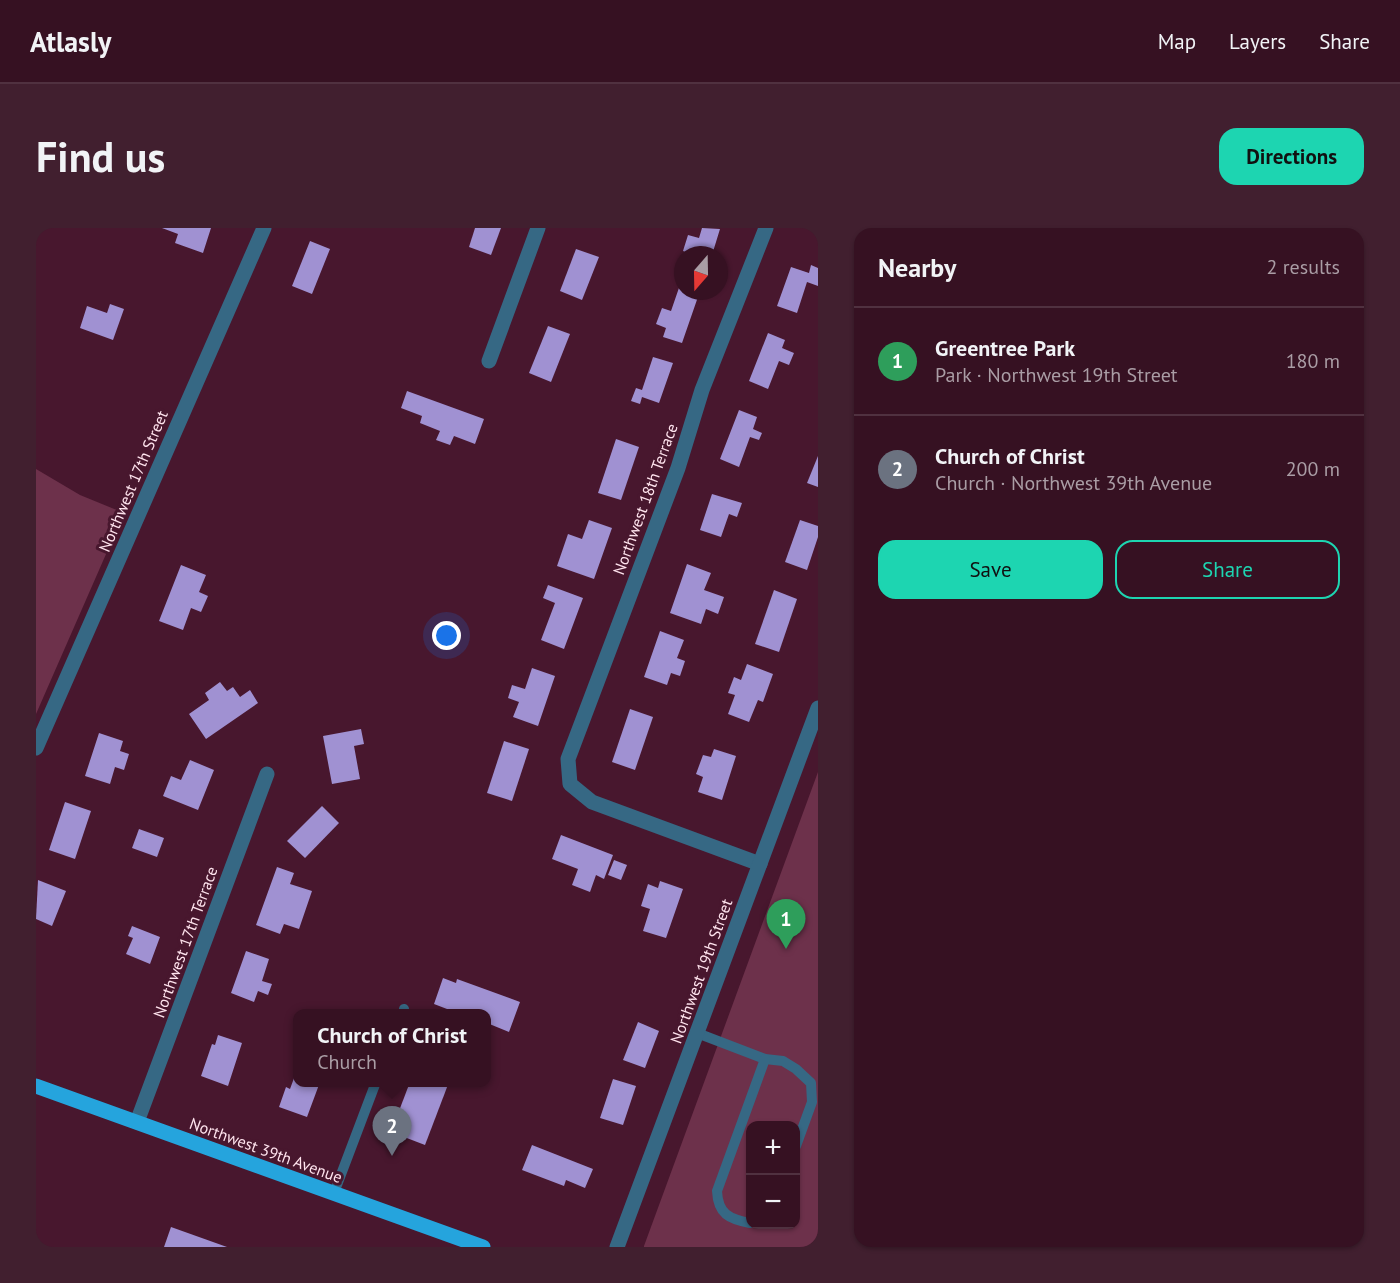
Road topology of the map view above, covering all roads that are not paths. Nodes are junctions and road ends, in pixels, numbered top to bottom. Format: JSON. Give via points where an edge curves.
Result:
{"nodes":[{"id":1,"x":264,"y":228,"type":"edge"},
{"id":2,"x":538,"y":228,"type":"edge"},
{"id":3,"x":766,"y":228,"type":"edge"},
{"id":4,"x":489,"y":361,"type":"dead end"},
{"id":5,"x":818,"y":708,"type":"edge"},
{"id":6,"x":36,"y":748,"type":"edge"},
{"id":7,"x":267,"y":774,"type":"dead end"},
{"id":8,"x":760,"y":864,"type":"junction"},
{"id":9,"x":697,"y":1033,"type":"junction"},
{"id":10,"x":765,"y":1059,"type":"junction"},
{"id":11,"x":36,"y":1086,"type":"edge"},
{"id":12,"x":374,"y":1087,"type":"edge"},
{"id":13,"x":137,"y":1122,"type":"junction"},
{"id":14,"x":800,"y":1133,"type":"edge"},
{"id":15,"x":334,"y":1193,"type":"junction"},
{"id":16,"x":746,"y":1222,"type":"edge"},
{"id":17,"x":483,"y":1247,"type":"edge"},
{"id":18,"x":617,"y":1247,"type":"edge"}],
"edges":[{"from":1,"to":6,"type":"street","name":"Northwest 17th Street"},
{"from":2,"to":4,"type":"street"},
{"from":3,"to":8,"type":"street","name":"Northwest 18th Terrace","via":[[702,390],[678,468],[568,759],[570,784],[592,802]]},
{"from":5,"to":8,"type":"street","name":"Northwest 19th Street"},
{"from":7,"to":13,"type":"street","name":"Northwest 17th Terrace"},
{"from":8,"to":9,"type":"street","name":"Northwest 19th Street"},
{"from":9,"to":10,"type":"lane"},
{"from":9,"to":18,"type":"street","name":"Northwest 19th Street"},
{"from":10,"to":14,"type":"lane","via":[[783,1061],[811,1083],[812,1101]]},
{"from":10,"to":16,"type":"lane","via":[[717,1191],[718,1206],[726,1214]]},
{"from":11,"to":13,"type":"main road","name":"Northwest 39th Avenue"},
{"from":12,"to":15,"type":"lane"},
{"from":13,"to":15,"type":"main road","name":"Northwest 39th Avenue"},
{"from":15,"to":17,"type":"main road","name":"Northwest 39th Avenue"}]}
